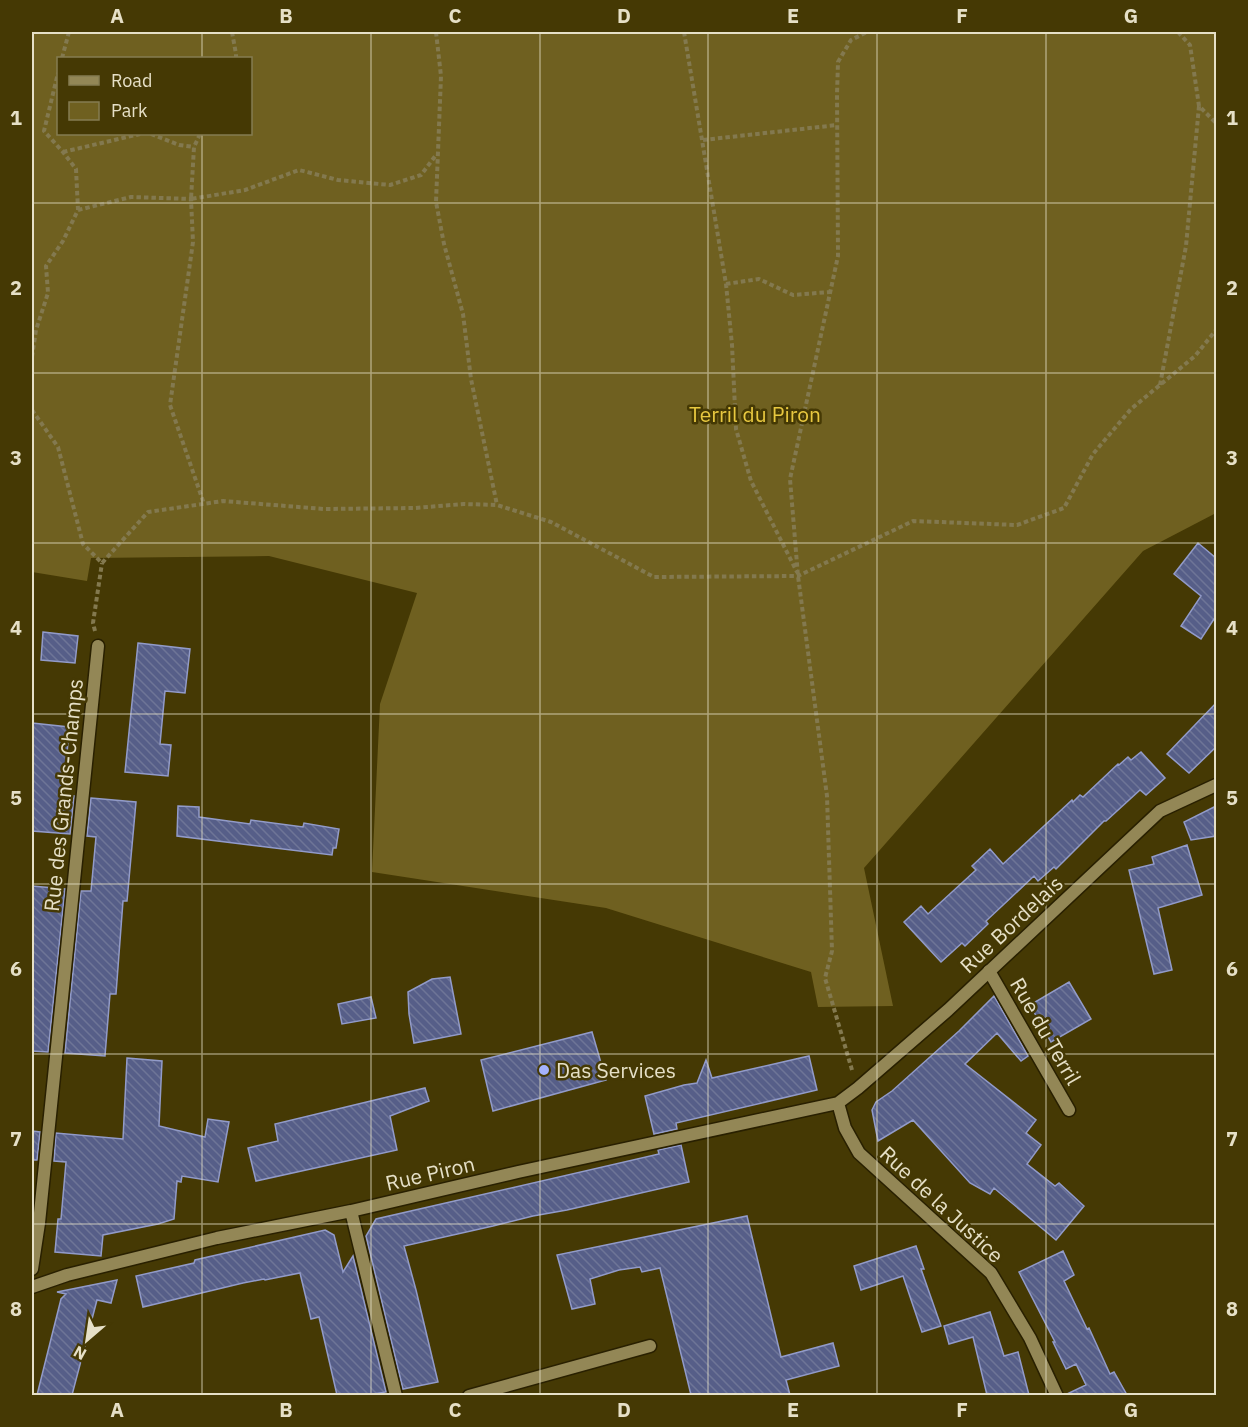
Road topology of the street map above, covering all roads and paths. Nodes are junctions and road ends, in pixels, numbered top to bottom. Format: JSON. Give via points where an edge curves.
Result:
{"nodes":[{"id":1,"x":69,"y":32,"type":"edge"},
{"id":2,"x":232,"y":32,"type":"edge"},
{"id":3,"x":436,"y":32,"type":"edge"},
{"id":4,"x":684,"y":32,"type":"edge"},
{"id":5,"x":867,"y":32,"type":"edge"},
{"id":6,"x":1178,"y":32,"type":"edge"},
{"id":7,"x":62,"y":57,"type":"edge"},
{"id":8,"x":236,"y":57,"type":"edge"},
{"id":9,"x":57,"y":77,"type":"edge"},
{"id":10,"x":1199,"y":106,"type":"junction"},
{"id":11,"x":1216,"y":123,"type":"edge"},
{"id":12,"x":837,"y":125,"type":"junction"},
{"id":13,"x":136,"y":135,"type":"edge"},
{"id":14,"x":154,"y":135,"type":"edge"},
{"id":15,"x":200,"y":135,"type":"edge"},
{"id":16,"x":703,"y":140,"type":"junction"},
{"id":17,"x":194,"y":147,"type":"junction"},
{"id":18,"x":63,"y":152,"type":"junction"},
{"id":19,"x":438,"y":153,"type":"junction"},
{"id":20,"x":191,"y":199,"type":"junction"},
{"id":21,"x":78,"y":210,"type":"junction"},
{"id":22,"x":726,"y":284,"type":"junction"},
{"id":23,"x":830,"y":292,"type":"junction"},
{"id":24,"x":1216,"y":330,"type":"edge"},
{"id":25,"x":32,"y":357,"type":"edge"},
{"id":26,"x":1159,"y":386,"type":"junction"},
{"id":27,"x":32,"y":410,"type":"edge"},
{"id":28,"x":204,"y":504,"type":"junction"},
{"id":29,"x":498,"y":505,"type":"junction"},
{"id":30,"x":102,"y":563,"type":"junction"},
{"id":31,"x":798,"y":576,"type":"junction"},
{"id":32,"x":98,"y":646,"type":"joint"},
{"id":33,"x":1216,"y":784,"type":"edge"},
{"id":34,"x":989,"y":971,"type":"junction"},
{"id":35,"x":858,"y":1088,"type":"junction"},
{"id":36,"x":838,"y":1102,"type":"junction"},
{"id":37,"x":1069,"y":1110,"type":"dead end"},
{"id":38,"x":351,"y":1211,"type":"junction"},
{"id":39,"x":32,"y":1269,"type":"edge"},
{"id":40,"x":32,"y":1287,"type":"edge"},
{"id":41,"x":650,"y":1346,"type":"dead end"},
{"id":42,"x":396,"y":1395,"type":"edge"},
{"id":43,"x":469,"y":1395,"type":"edge"},
{"id":44,"x":1058,"y":1395,"type":"edge"}],
"edges":[{"from":1,"to":7,"type":"path"},
{"from":2,"to":8,"type":"path"},
{"from":3,"to":19,"type":"path","via":[[441,76]]},
{"from":4,"to":16,"type":"path"},
{"from":5,"to":12,"type":"path","via":[[851,40],[838,62]]},
{"from":6,"to":10,"type":"path","via":[[1190,45]]},
{"from":9,"to":18,"type":"path","via":[[44,131]]},
{"from":10,"to":11,"type":"path"},
{"from":10,"to":26,"type":"path","via":[[1186,246]]},
{"from":12,"to":16,"type":"path"},
{"from":12,"to":23,"type":"path","via":[[838,256]]},
{"from":13,"to":18,"type":"path"},
{"from":14,"to":17,"type":"path"},
{"from":15,"to":17,"type":"path"},
{"from":16,"to":22,"type":"path"},
{"from":17,"to":20,"type":"path"},
{"from":18,"to":21,"type":"path","via":[[76,169]]},
{"from":19,"to":20,"type":"path","via":[[421,175],[390,185],[338,180],[299,170],[245,190]]},
{"from":19,"to":29,"type":"path","via":[[436,202],[464,314],[471,379]]},
{"from":20,"to":21,"type":"path","via":[[131,197]]},
{"from":20,"to":28,"type":"path","via":[[193,242],[170,405]]},
{"from":21,"to":25,"type":"path","via":[[46,266],[48,293]]},
{"from":22,"to":23,"type":"path","via":[[759,279],[793,295]]},
{"from":22,"to":31,"type":"path","via":[[736,429],[751,481]]},
{"from":23,"to":31,"type":"path","via":[[790,479]]},
{"from":24,"to":26,"type":"path","via":[[1195,356]]},
{"from":26,"to":31,"type":"path","via":[[1131,409],[1094,454],[1064,508],[1017,525],[913,521]]},
{"from":27,"to":30,"type":"path","via":[[58,447],[83,544]]},
{"from":28,"to":29,"type":"path","via":[[223,501],[324,509]]},
{"from":28,"to":30,"type":"path","via":[[148,512]]},
{"from":29,"to":31,"type":"path","via":[[551,522],[654,576]]},
{"from":30,"to":32,"type":"path","via":[[93,623]]},
{"from":31,"to":35,"type":"path","via":[[827,796],[832,951],[825,978]]},
{"from":32,"to":39,"type":"street","name":"Rue des Grands-Champs"},
{"from":33,"to":34,"type":"street","name":"Rue Bordelais","via":[[1160,811]]},
{"from":34,"to":35,"type":"street","name":"Rue Bordelais"},
{"from":34,"to":37,"type":"street","name":"Rue du Terril"},
{"from":35,"to":36,"type":"street","name":"Rue Bordelais"},
{"from":36,"to":38,"type":"street","name":"Rue Piron"},
{"from":36,"to":44,"type":"street","name":"Rue de la Justice","via":[[845,1128],[859,1153],[991,1273]]},
{"from":38,"to":40,"type":"street","name":"Rue Piron","via":[[217,1238]]},
{"from":38,"to":42,"type":"street"},
{"from":41,"to":43,"type":"street"}]}
